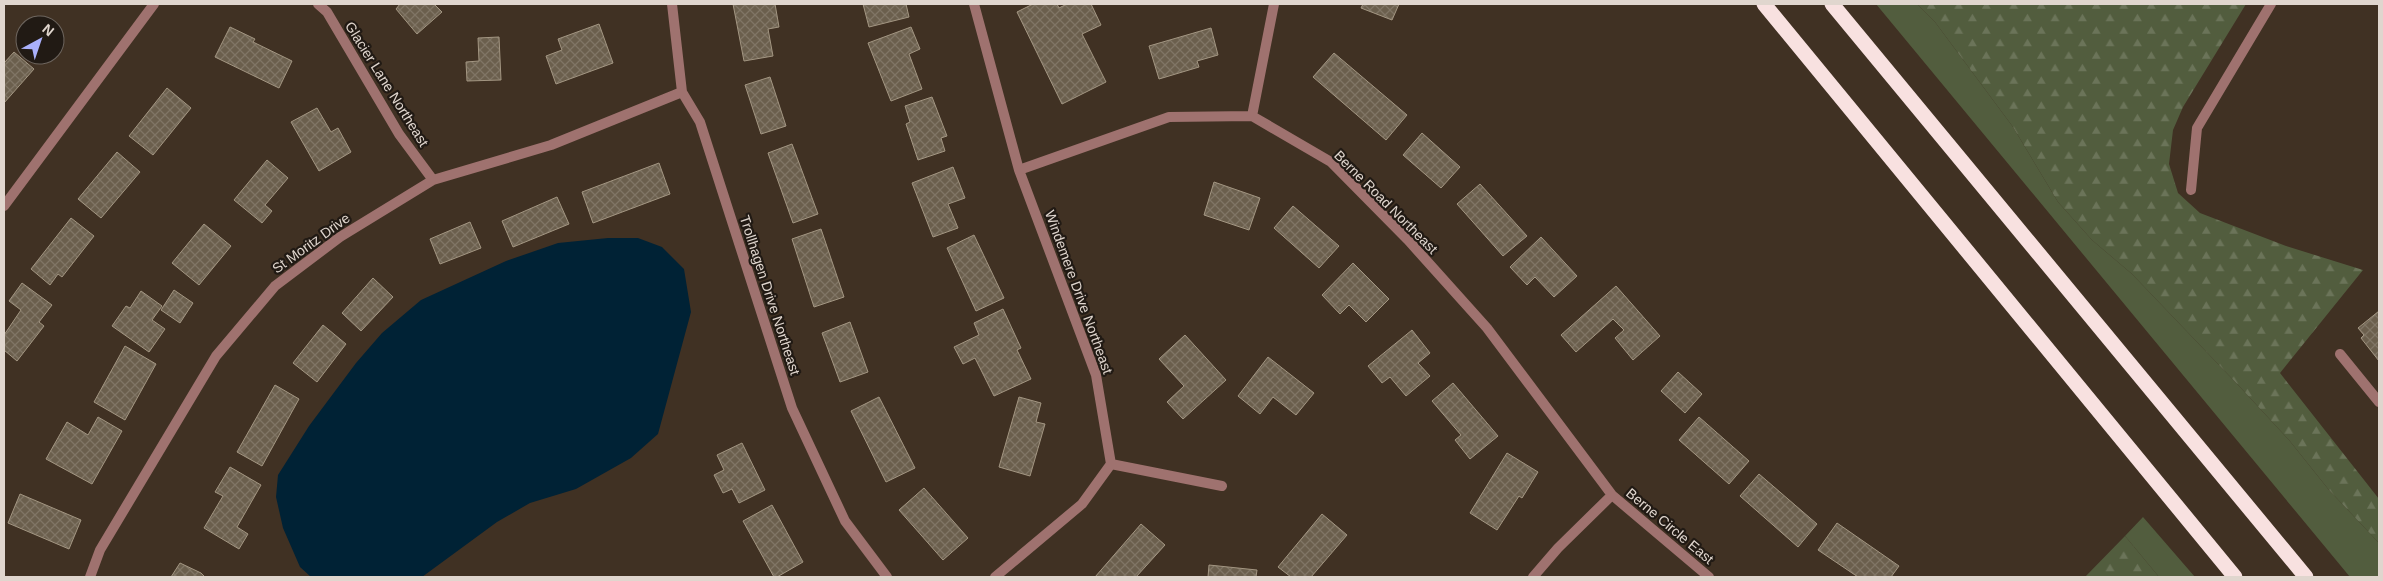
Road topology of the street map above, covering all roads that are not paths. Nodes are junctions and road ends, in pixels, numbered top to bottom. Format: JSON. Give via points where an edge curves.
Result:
{"nodes":[{"id":1,"x":154,"y":4,"type":"edge"},
{"id":2,"x":318,"y":4,"type":"edge"},
{"id":3,"x":672,"y":4,"type":"edge"},
{"id":4,"x":974,"y":4,"type":"edge"},
{"id":5,"x":1274,"y":4,"type":"edge"},
{"id":6,"x":1764,"y":4,"type":"edge"},
{"id":7,"x":1832,"y":4,"type":"edge"},
{"id":8,"x":2271,"y":4,"type":"edge"},
{"id":9,"x":682,"y":92,"type":"junction"},
{"id":10,"x":1252,"y":116,"type":"junction"},
{"id":11,"x":1019,"y":170,"type":"junction"},
{"id":12,"x":433,"y":180,"type":"junction"},
{"id":13,"x":2191,"y":190,"type":"dead end"},
{"id":14,"x":4,"y":206,"type":"edge"},
{"id":15,"x":2340,"y":354,"type":"dead end"},
{"id":16,"x":2379,"y":402,"type":"edge"},
{"id":17,"x":1111,"y":464,"type":"junction"},
{"id":18,"x":1222,"y":486,"type":"dead end"},
{"id":19,"x":1612,"y":495,"type":"junction"},
{"id":20,"x":90,"y":577,"type":"edge"},
{"id":21,"x":886,"y":577,"type":"edge"},
{"id":22,"x":995,"y":577,"type":"edge"},
{"id":23,"x":1533,"y":577,"type":"edge"},
{"id":24,"x":1709,"y":577,"type":"edge"},
{"id":25,"x":2235,"y":577,"type":"edge"},
{"id":26,"x":2306,"y":577,"type":"edge"}],
"edges":[{"from":1,"to":14,"type":"street"},
{"from":2,"to":12,"type":"street","name":"Glacier Lane Northeast","via":[[327,12],[399,134]]},
{"from":3,"to":9,"type":"street","name":"Trollhagen Drive Northeast"},
{"from":4,"to":11,"type":"street","name":"Windemere Drive Northeast"},
{"from":5,"to":10,"type":"street"},
{"from":6,"to":25,"type":"highway"},
{"from":7,"to":26,"type":"highway"},
{"from":8,"to":13,"type":"street","via":[[2197,128]]},
{"from":9,"to":12,"type":"street","name":"St Moritz Drive","via":[[551,145]]},
{"from":9,"to":21,"type":"street","name":"Trollhagen Drive Northeast","via":[[700,122],[792,408],[846,521]]},
{"from":10,"to":11,"type":"street","via":[[1169,117]]},
{"from":10,"to":19,"type":"street","name":"Berne Road Northeast","via":[[1331,162],[1408,240],[1487,328]]},
{"from":11,"to":17,"type":"street","name":"Windemere Drive Northeast","via":[[1096,375]]},
{"from":12,"to":20,"type":"street","name":"St Moritz Drive","via":[[340,237],[275,286],[216,356],[100,550]]},
{"from":15,"to":16,"type":"street"},
{"from":17,"to":18,"type":"street"},
{"from":17,"to":22,"type":"street","via":[[1082,504]]},
{"from":19,"to":23,"type":"street"},
{"from":19,"to":24,"type":"street","name":"Berne Circle East"}]}
